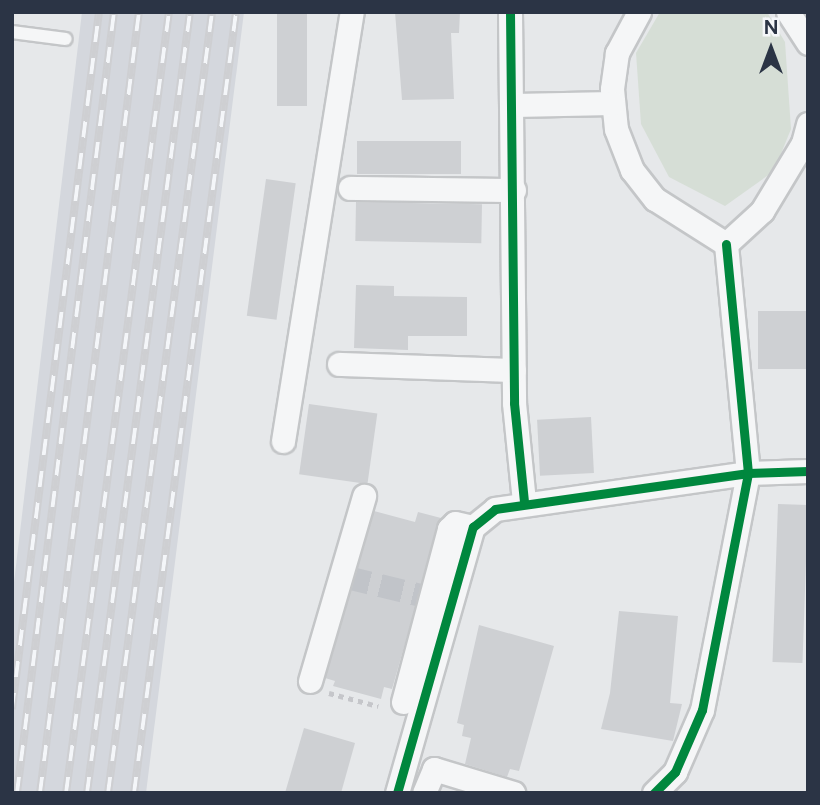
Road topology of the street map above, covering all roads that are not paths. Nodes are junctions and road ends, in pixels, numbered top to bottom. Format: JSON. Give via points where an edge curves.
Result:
{"nodes":[{"id":1,"x":352,"y":12,"type":"edge"},
{"id":2,"x":510,"y":12,"type":"edge"},
{"id":3,"x":639,"y":12,"type":"edge"},
{"id":4,"x":788,"y":12,"type":"edge"},
{"id":5,"x":12,"y":32,"type":"edge"},
{"id":6,"x":66,"y":39,"type":"dead end"},
{"id":7,"x":808,"y":43,"type":"edge"},
{"id":8,"x":613,"y":103,"type":"junction"},
{"id":9,"x":513,"y":106,"type":"junction"},
{"id":10,"x":808,"y":124,"type":"edge"},
{"id":11,"x":350,"y":188,"type":"dead end"},
{"id":12,"x":514,"y":190,"type":"junction"},
{"id":13,"x":726,"y":244,"type":"junction"},
{"id":14,"x":338,"y":364,"type":"dead end"},
{"id":15,"x":514,"y":370,"type":"junction"},
{"id":16,"x":283,"y":441,"type":"dead end"},
{"id":17,"x":808,"y":471,"type":"edge"},
{"id":18,"x":748,"y":473,"type":"junction"},
{"id":19,"x":364,"y":496,"type":"dead end"},
{"id":20,"x":524,"y":502,"type":"junction"},
{"id":21,"x":437,"y":599,"type":"junction"},
{"id":22,"x":310,"y":681,"type":"road end"},
{"id":23,"x":403,"y":702,"type":"road end"},
{"id":24,"x":397,"y":793,"type":"edge"},
{"id":25,"x":424,"y":793,"type":"edge"},
{"id":26,"x":513,"y":793,"type":"edge"},
{"id":27,"x":654,"y":793,"type":"edge"}],
"edges":[{"from":1,"to":16,"type":"street"},
{"from":2,"to":9,"type":"street"},
{"from":3,"to":8,"type":"street","via":[[617,53]]},
{"from":4,"to":7,"type":"street"},
{"from":5,"to":6,"type":"lane"},
{"from":8,"to":9,"type":"street"},
{"from":8,"to":13,"type":"street","via":[[616,129],[639,180],[655,199]]},
{"from":9,"to":12,"type":"street"},
{"from":10,"to":13,"type":"street","via":[[803,143],[762,211]]},
{"from":11,"to":12,"type":"street"},
{"from":12,"to":15,"type":"street"},
{"from":13,"to":18,"type":"street"},
{"from":14,"to":15,"type":"street"},
{"from":15,"to":20,"type":"street"},
{"from":17,"to":18,"type":"street"},
{"from":18,"to":20,"type":"street"},
{"from":18,"to":27,"type":"street","via":[[702,710],[675,772]]},
{"from":19,"to":22,"type":"street"},
{"from":20,"to":21,"type":"street","via":[[495,509],[473,527]]},
{"from":21,"to":23,"type":"street"},
{"from":21,"to":24,"type":"street"},
{"from":25,"to":26,"type":"street","via":[[434,769]]}]}
